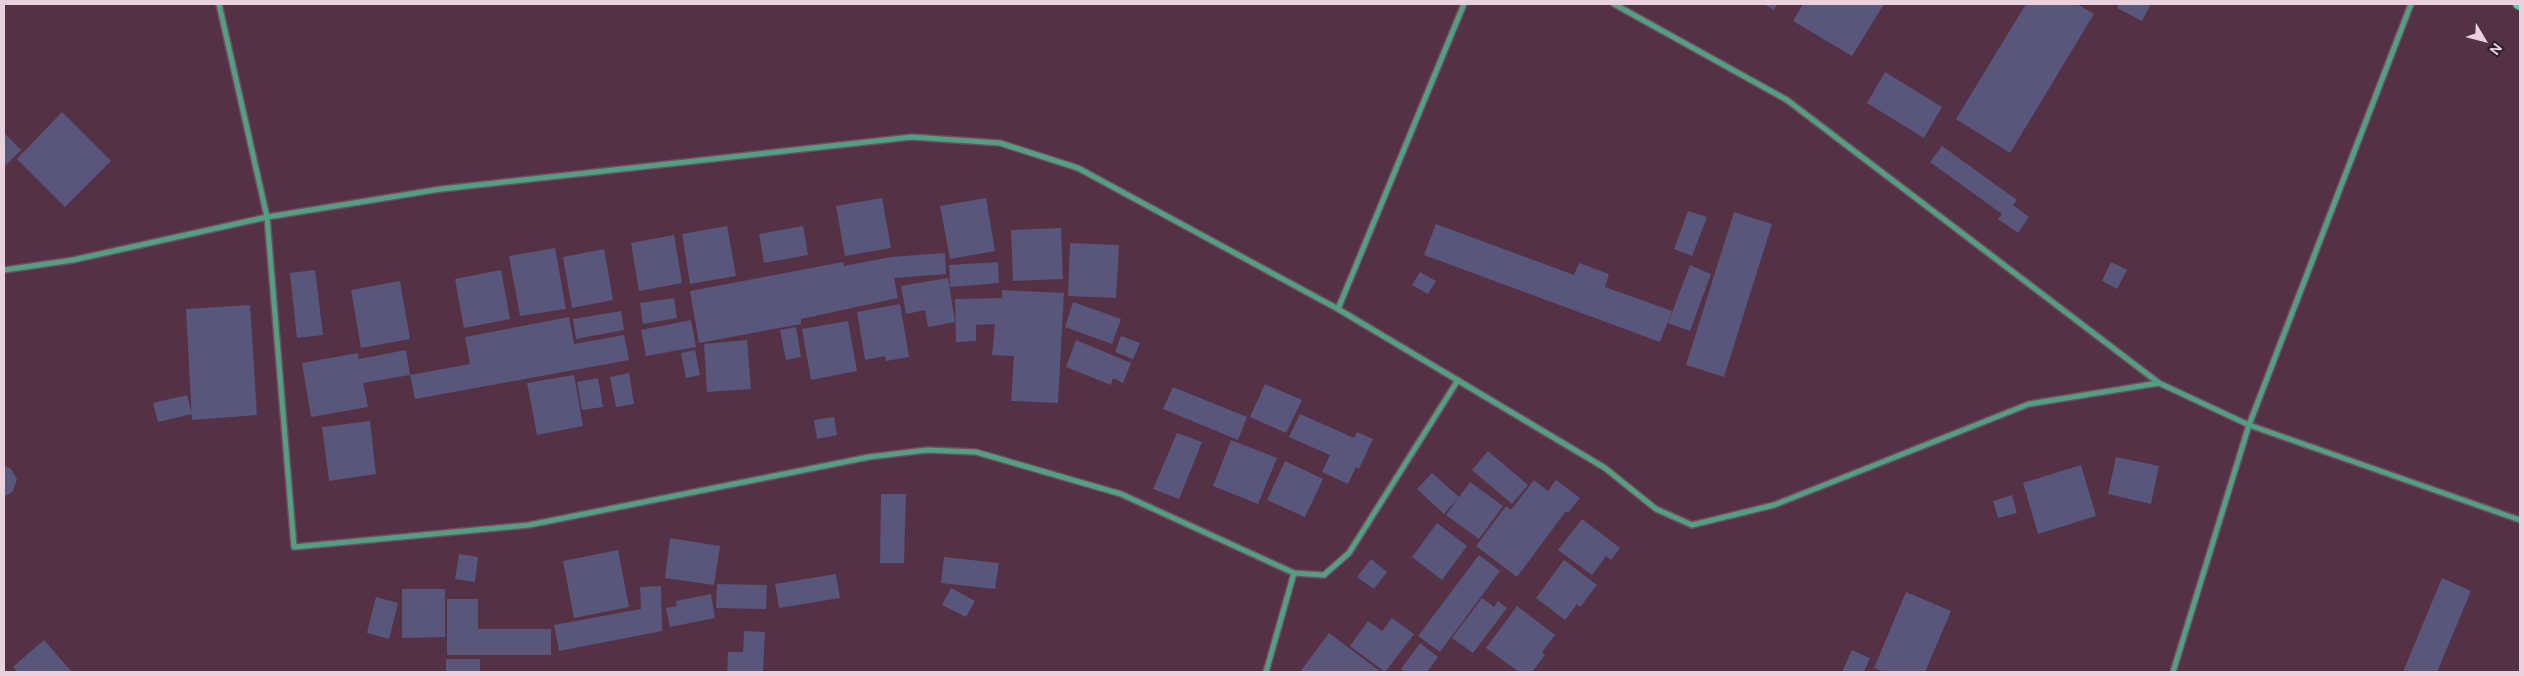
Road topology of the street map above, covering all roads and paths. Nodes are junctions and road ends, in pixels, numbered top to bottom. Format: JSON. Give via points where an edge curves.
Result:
{"nodes":[{"id":1,"x":219,"y":4,"type":"edge"},
{"id":2,"x":1464,"y":4,"type":"edge"},
{"id":3,"x":1614,"y":4,"type":"edge"},
{"id":4,"x":2411,"y":4,"type":"edge"},
{"id":5,"x":267,"y":217,"type":"junction"},
{"id":6,"x":4,"y":270,"type":"edge"},
{"id":7,"x":1338,"y":309,"type":"junction"},
{"id":8,"x":1458,"y":380,"type":"junction"},
{"id":9,"x":2159,"y":383,"type":"junction"},
{"id":10,"x":2249,"y":425,"type":"junction"},
{"id":11,"x":2520,"y":520,"type":"edge"},
{"id":12,"x":1294,"y":573,"type":"junction"},
{"id":13,"x":1266,"y":672,"type":"edge"},
{"id":14,"x":2173,"y":672,"type":"edge"}],
"edges":[{"from":1,"to":5,"type":"street"},
{"from":2,"to":7,"type":"street"},
{"from":3,"to":9,"type":"street","via":[[1787,100]]},
{"from":4,"to":10,"type":"street"},
{"from":5,"to":6,"type":"street","via":[[73,260]]},
{"from":5,"to":7,"type":"street","via":[[441,189],[912,137],[1000,143],[1078,168]]},
{"from":5,"to":12,"type":"street","via":[[294,547],[529,525],[869,457],[927,450],[976,452],[1121,494]]},
{"from":7,"to":8,"type":"street"},
{"from":8,"to":9,"type":"street","via":[[1605,468],[1656,510],[1692,525],[1774,505],[2030,404]]},
{"from":8,"to":12,"type":"street","via":[[1349,553],[1324,575]]},
{"from":9,"to":10,"type":"street"},
{"from":10,"to":11,"type":"street"},
{"from":10,"to":14,"type":"street"},
{"from":12,"to":13,"type":"street"}]}
